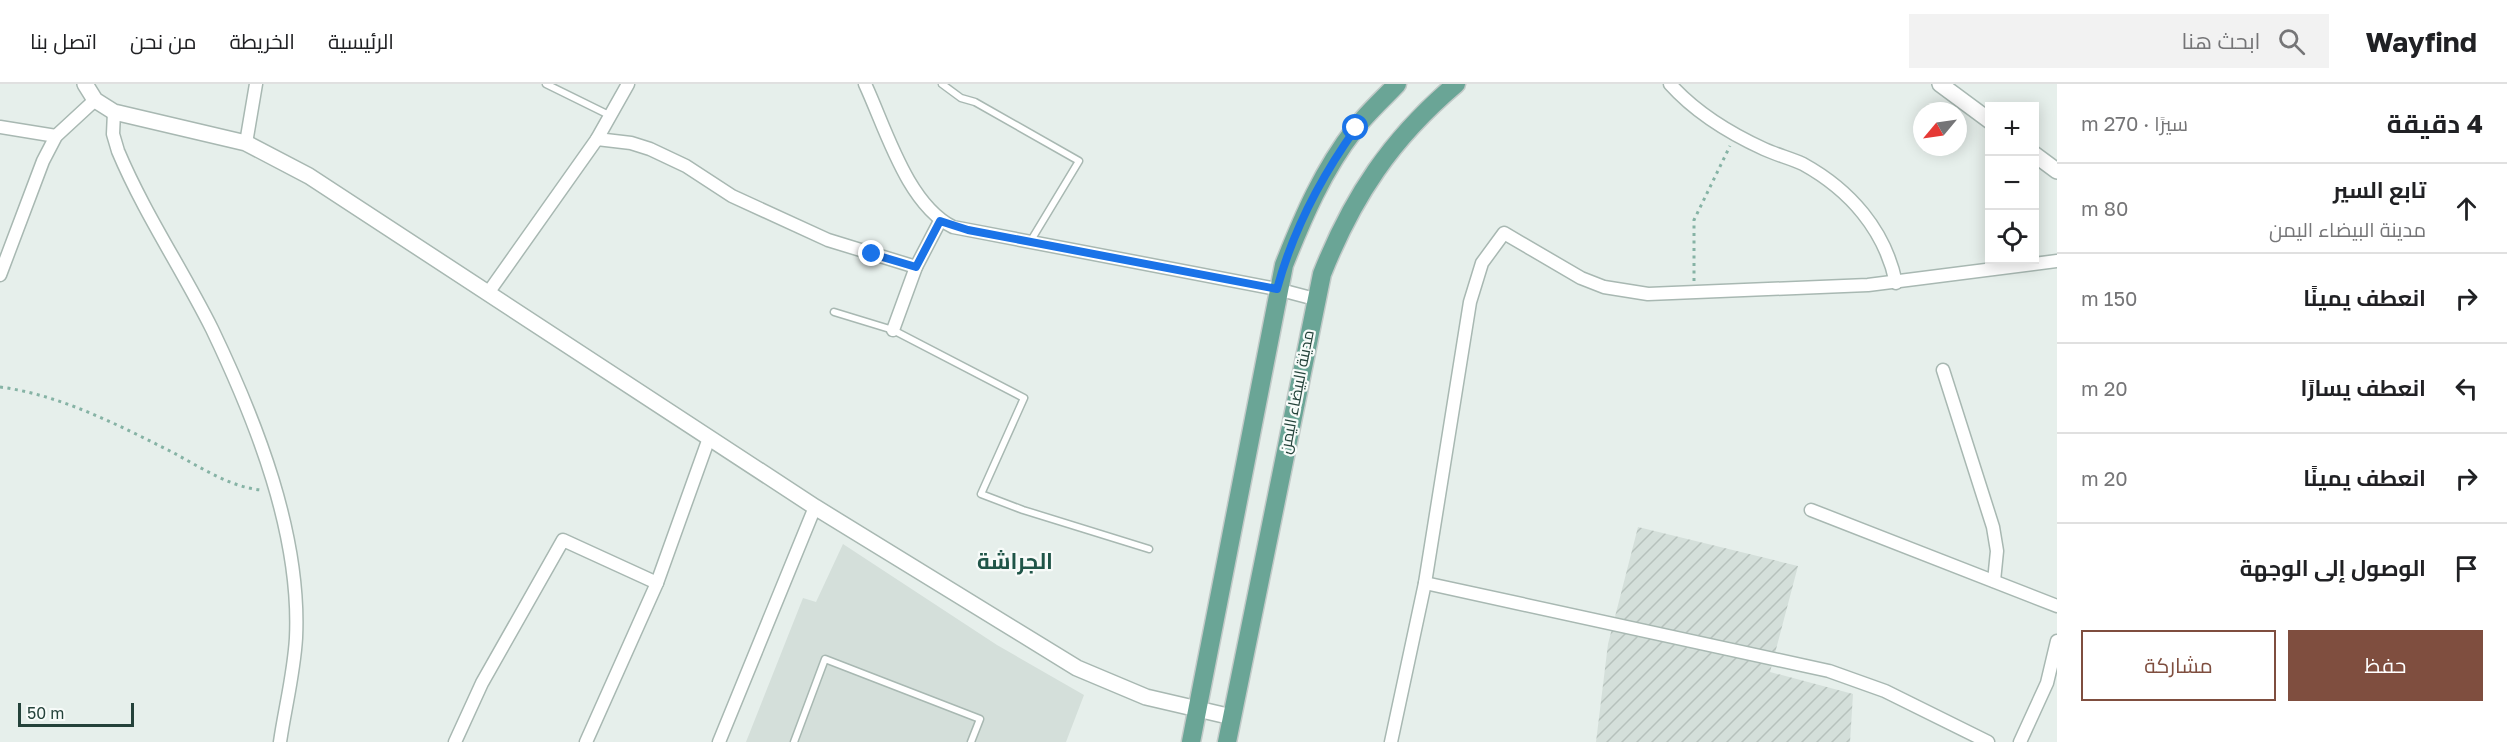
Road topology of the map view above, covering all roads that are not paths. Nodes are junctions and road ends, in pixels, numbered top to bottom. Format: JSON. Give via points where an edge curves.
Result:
{"nodes":[{"id":1,"x":85,"y":84,"type":"edge"},
{"id":2,"x":95,"y":84,"type":"edge"},
{"id":3,"x":256,"y":84,"type":"edge"},
{"id":4,"x":546,"y":84,"type":"edge"},
{"id":5,"x":628,"y":84,"type":"edge"},
{"id":6,"x":865,"y":84,"type":"edge"},
{"id":7,"x":942,"y":84,"type":"edge"},
{"id":8,"x":1396,"y":84,"type":"edge"},
{"id":9,"x":1456,"y":84,"type":"edge"},
{"id":10,"x":1670,"y":84,"type":"edge"},
{"id":11,"x":1940,"y":84,"type":"edge"},
{"id":12,"x":95,"y":100,"type":"junction"},
{"id":13,"x":114,"y":112,"type":"junction"},
{"id":14,"x":611,"y":116,"type":"junction"},
{"id":15,"x":1985,"y":118,"type":"edge"},
{"id":16,"x":0,"y":128,"type":"edge"},
{"id":17,"x":56,"y":136,"type":"junction"},
{"id":18,"x":597,"y":139,"type":"junction"},
{"id":19,"x":246,"y":143,"type":"junction"},
{"id":20,"x":2037,"y":156,"type":"edge"},
{"id":21,"x":2057,"y":171,"type":"edge"},
{"id":22,"x":940,"y":221,"type":"junction"},
{"id":23,"x":1030,"y":242,"type":"junction"},
{"id":24,"x":2057,"y":261,"type":"edge"},
{"id":25,"x":916,"y":267,"type":"junction"},
{"id":26,"x":0,"y":275,"type":"edge"},
{"id":27,"x":1896,"y":283,"type":"junction"},
{"id":28,"x":1277,"y":289,"type":"junction"},
{"id":29,"x":488,"y":293,"type":"junction"},
{"id":30,"x":1315,"y":299,"type":"junction"},
{"id":31,"x":834,"y":312,"type":"dead end"},
{"id":32,"x":893,"y":330,"type":"junction"},
{"id":33,"x":1943,"y":369,"type":"dead end"},
{"id":34,"x":709,"y":438,"type":"junction"},
{"id":35,"x":815,"y":507,"type":"junction"},
{"id":36,"x":1810,"y":510,"type":"dead end"},
{"id":37,"x":1149,"y":549,"type":"dead end"},
{"id":38,"x":1994,"y":581,"type":"junction"},
{"id":39,"x":657,"y":583,"type":"junction"},
{"id":40,"x":1425,"y":583,"type":"junction"},
{"id":41,"x":2057,"y":606,"type":"edge"},
{"id":42,"x":2057,"y":641,"type":"edge"},
{"id":43,"x":1197,"y":710,"type":"junction"},
{"id":44,"x":1232,"y":717,"type":"junction"},
{"id":45,"x":280,"y":742,"type":"edge"},
{"id":46,"x":456,"y":742,"type":"edge"},
{"id":47,"x":586,"y":742,"type":"edge"},
{"id":48,"x":719,"y":742,"type":"edge"},
{"id":49,"x":794,"y":742,"type":"edge"},
{"id":50,"x":971,"y":742,"type":"edge"},
{"id":51,"x":1191,"y":742,"type":"edge"},
{"id":52,"x":1227,"y":742,"type":"edge"},
{"id":53,"x":1391,"y":742,"type":"edge"},
{"id":54,"x":1988,"y":742,"type":"edge"},
{"id":55,"x":2020,"y":742,"type":"edge"}],
"edges":[{"from":1,"to":12,"type":"street"},
{"from":2,"to":12,"type":"street"},
{"from":3,"to":19,"type":"street"},
{"from":4,"to":14,"type":"lane"},
{"from":5,"to":14,"type":"street"},
{"from":6,"to":22,"type":"street","via":[[909,181]]},
{"from":7,"to":23,"type":"lane","via":[[1079,161]]},
{"from":8,"to":28,"type":"main road","via":[[1356,128],[1319,184]]},
{"from":9,"to":30,"type":"main road","name":"مدينة البيضاء اليمن","via":[[1403,134],[1370,176],[1332,248]]},
{"from":10,"to":27,"type":"street","via":[[1706,116],[1736,135],[1805,166],[1840,190],[1884,242]]},
{"from":11,"to":15,"type":"street"},
{"from":12,"to":13,"type":"street"},
{"from":12,"to":17,"type":"street"},
{"from":13,"to":19,"type":"street"},
{"from":13,"to":45,"type":"street","via":[[113,134],[118,151],[211,328],[248,414],[288,538],[296,638]]},
{"from":14,"to":18,"type":"street"},
{"from":16,"to":17,"type":"street"},
{"from":17,"to":26,"type":"street"},
{"from":18,"to":25,"type":"street","via":[[650,149],[686,166],[732,196],[828,240]]},
{"from":18,"to":29,"type":"street"},
{"from":19,"to":29,"type":"street","via":[[309,177]]},
{"from":20,"to":21,"type":"street"},
{"from":22,"to":23,"type":"street"},
{"from":22,"to":25,"type":"street"},
{"from":23,"to":28,"type":"street"},
{"from":24,"to":27,"type":"street"},
{"from":25,"to":32,"type":"street"},
{"from":27,"to":40,"type":"street","via":[[1648,294],[1604,287],[1552,263],[1504,233],[1482,263],[1470,302]]},
{"from":28,"to":30,"type":"street"},
{"from":28,"to":43,"type":"main road"},
{"from":29,"to":34,"type":"street"},
{"from":30,"to":44,"type":"main road","name":"مدينة البيضاء اليمن"},
{"from":31,"to":32,"type":"lane"},
{"from":32,"to":37,"type":"lane","via":[[1024,398],[981,494]]},
{"from":33,"to":38,"type":"street","via":[[1994,527]]},
{"from":34,"to":35,"type":"street"},
{"from":34,"to":39,"type":"street"},
{"from":35,"to":43,"type":"street","via":[[1077,668],[1146,697]]},
{"from":35,"to":48,"type":"street"},
{"from":36,"to":38,"type":"street"},
{"from":38,"to":41,"type":"street"},
{"from":39,"to":46,"type":"street","via":[[563,540],[482,683]]},
{"from":39,"to":47,"type":"street"},
{"from":40,"to":53,"type":"street"},
{"from":40,"to":54,"type":"street","via":[[1829,670],[1885,691]]},
{"from":42,"to":55,"type":"street","via":[[2047,683]]},
{"from":43,"to":44,"type":"street"},
{"from":43,"to":51,"type":"main road"},
{"from":44,"to":52,"type":"main road","name":"مدينة البيضاء اليمن"},
{"from":49,"to":50,"type":"lane","via":[[825,659],[980,719]]}]}
